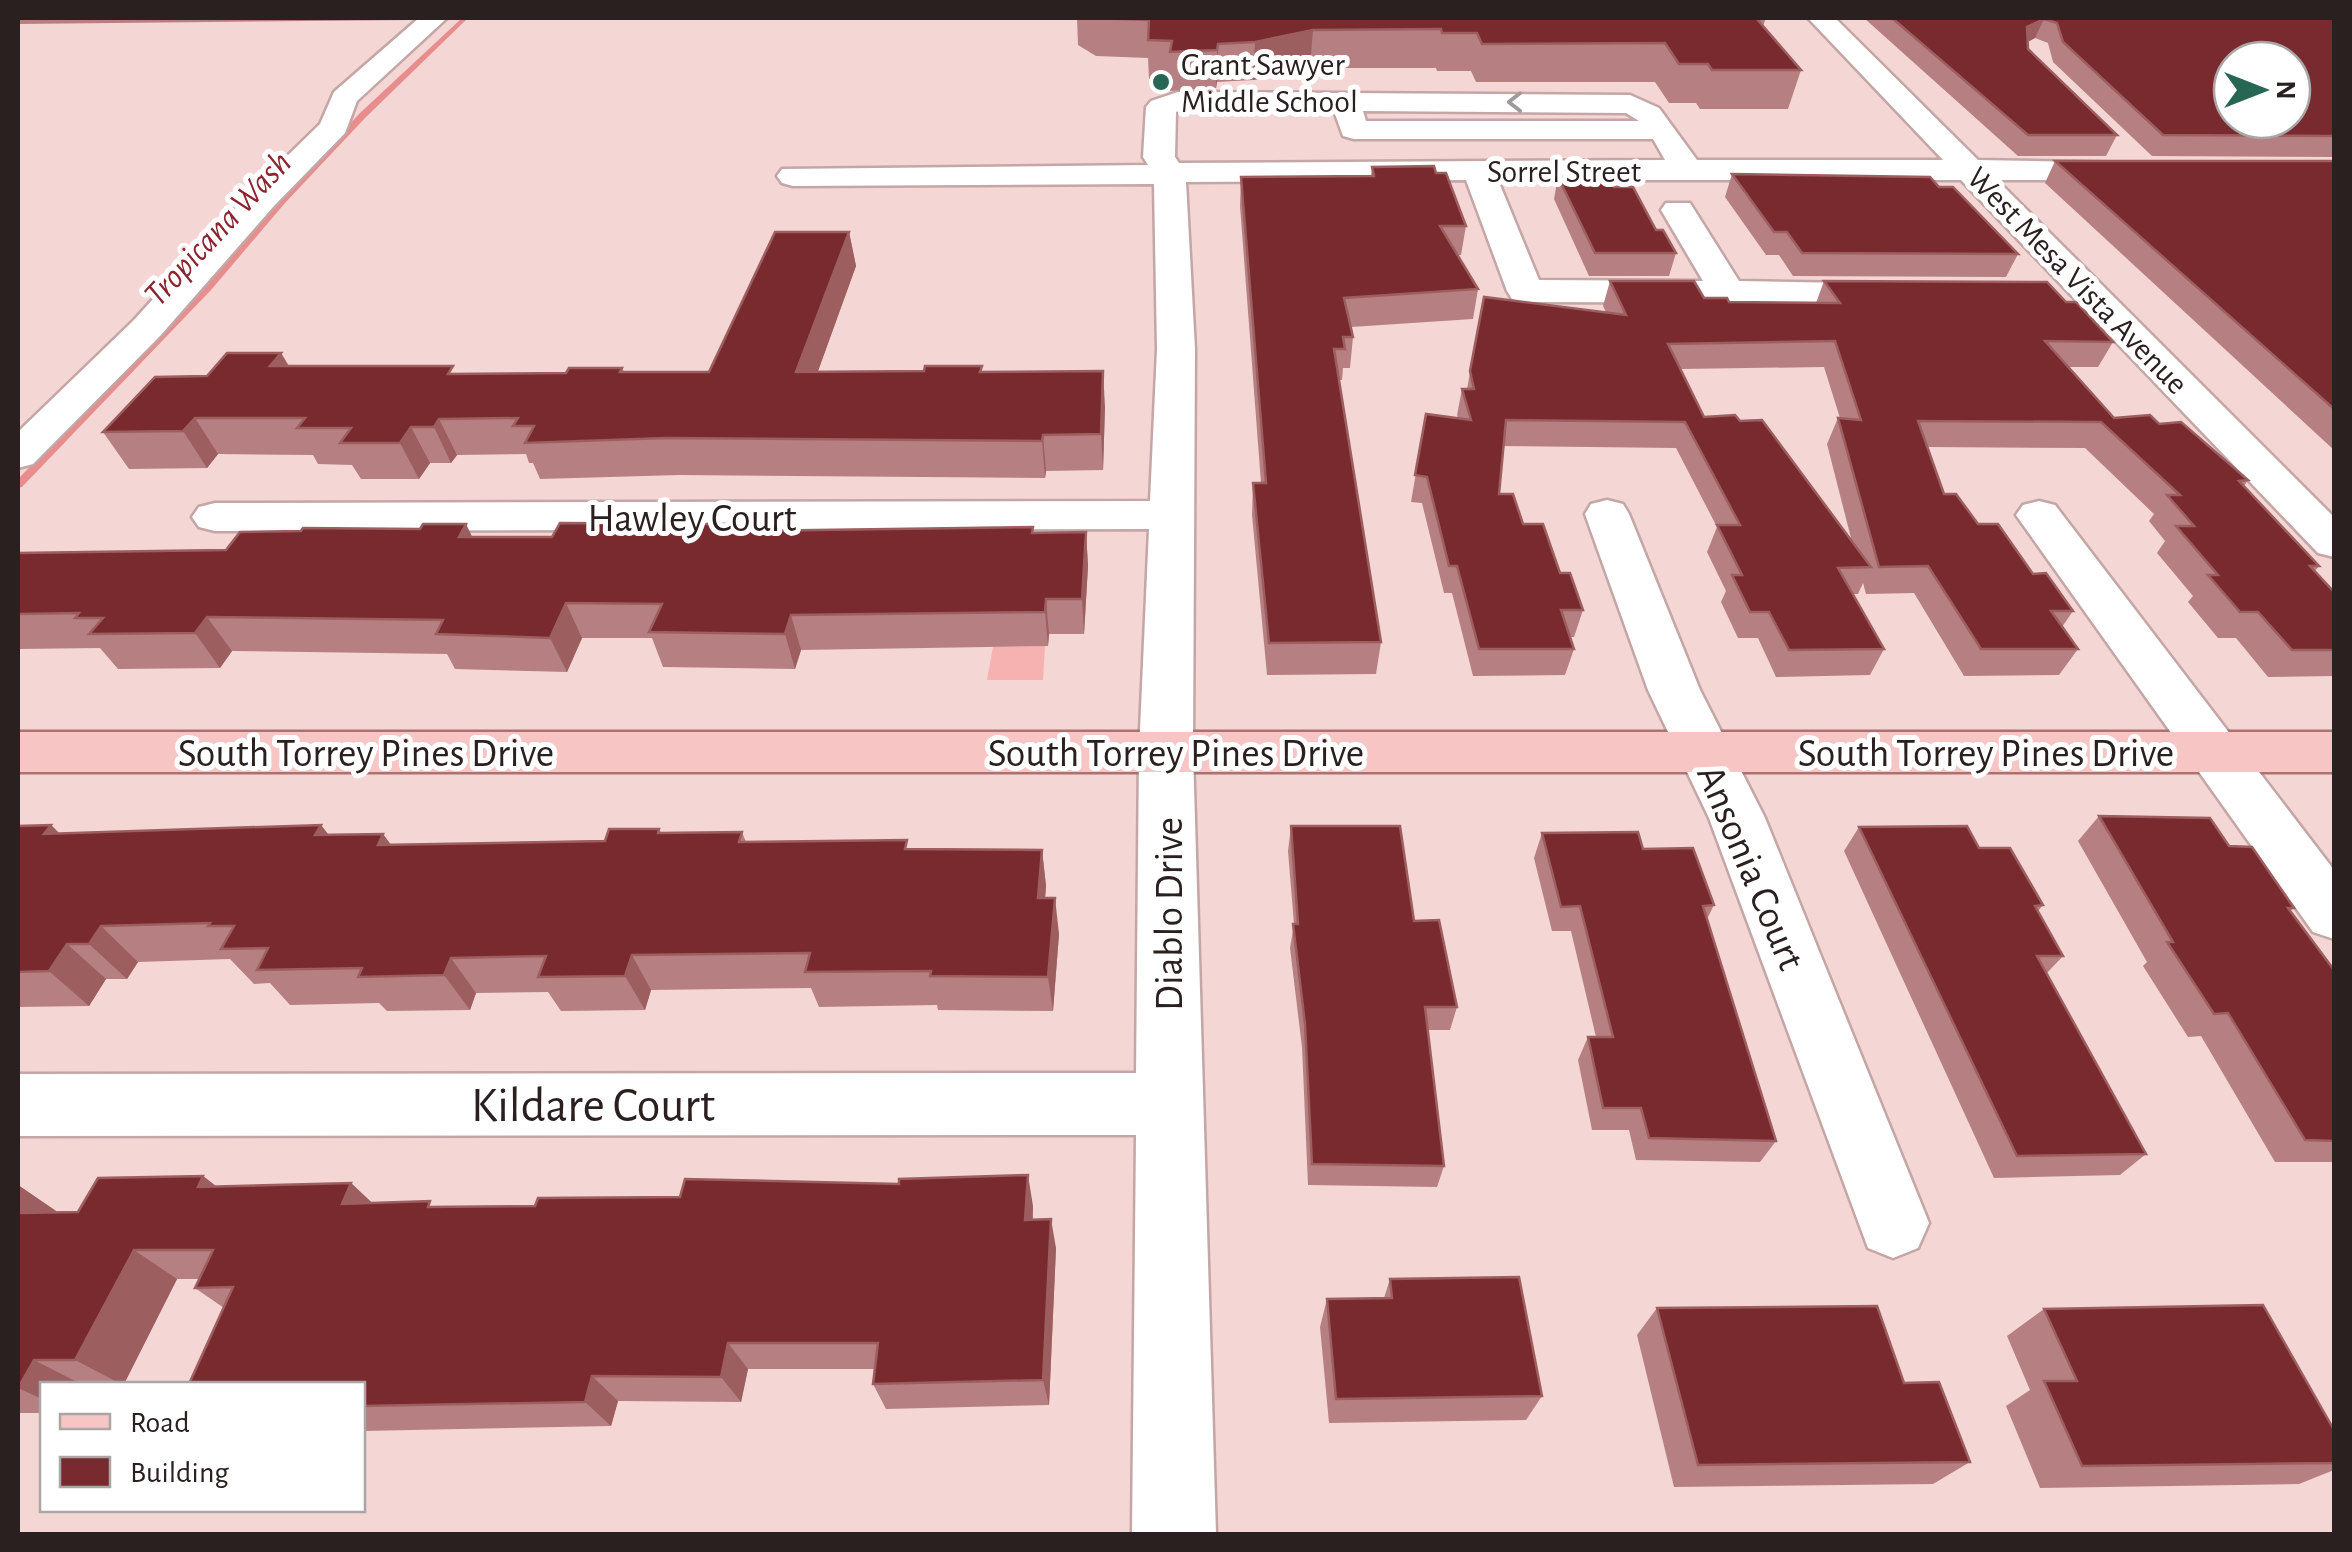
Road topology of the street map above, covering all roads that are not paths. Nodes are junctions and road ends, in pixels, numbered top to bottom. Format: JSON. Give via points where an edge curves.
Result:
{"nodes":[{"id":1,"x":434,"y":18,"type":"edge"},
{"id":2,"x":448,"y":18,"type":"edge"},
{"id":3,"x":1821,"y":18,"type":"edge"},
{"id":4,"x":387,"y":92,"type":"dead end"},
{"id":5,"x":2105,"y":137,"type":"edge"},
{"id":6,"x":1479,"y":171,"type":"junction"},
{"id":7,"x":1687,"y":171,"type":"junction"},
{"id":8,"x":1971,"y":171,"type":"junction"},
{"id":9,"x":1170,"y":175,"type":"junction"},
{"id":10,"x":793,"y":176,"type":"dead end"},
{"id":11,"x":1678,"y":210,"type":"dead end"},
{"id":12,"x":1727,"y":291,"type":"junction"},
{"id":13,"x":1926,"y":292,"type":"edge"},
{"id":14,"x":2046,"y":292,"type":"edge"},
{"id":15,"x":2089,"y":292,"type":"junction"},
{"id":16,"x":18,"y":455,"type":"edge"},
{"id":17,"x":1607,"y":514,"type":"dead end"},
{"id":18,"x":2039,"y":514,"type":"dead end"},
{"id":19,"x":1169,"y":515,"type":"junction"},
{"id":20,"x":215,"y":517,"type":"dead end"},
{"id":21,"x":2334,"y":543,"type":"edge"},
{"id":22,"x":18,"y":752,"type":"edge"},
{"id":23,"x":1166,"y":752,"type":"junction"},
{"id":24,"x":1705,"y":752,"type":"junction"},
{"id":25,"x":2214,"y":752,"type":"junction"},
{"id":26,"x":2334,"y":752,"type":"edge"},
{"id":27,"x":2334,"y":915,"type":"edge"},
{"id":28,"x":1170,"y":1104,"type":"junction"},
{"id":29,"x":18,"y":1105,"type":"edge"},
{"id":30,"x":1893,"y":1223,"type":"dead end"},
{"id":31,"x":1174,"y":1534,"type":"edge"}],
"edges":[{"from":1,"to":16,"type":"street","via":[[344,98],[334,127],[121,356]]},
{"from":2,"to":4,"type":"street","via":[[373,87]]},
{"from":3,"to":8,"type":"street","name":"West Mesa Vista Avenue"},
{"from":5,"to":8,"type":"street","name":"Sorrel Street","via":[[2153,170]]},
{"from":6,"to":7,"type":"street","name":"Sorrel Street"},
{"from":6,"to":9,"type":"street","name":"Sorrel Street"},
{"from":6,"to":12,"type":"street","via":[[1525,291]]},
{"from":7,"to":8,"type":"street","name":"Sorrel Street"},
{"from":7,"to":9,"type":"street","name":"Diablo Drive","via":[[1661,130],[1178,101],[1161,107],[1159,157]]},
{"from":8,"to":15,"type":"street","name":"West Mesa Vista Avenue"},
{"from":9,"to":10,"type":"street","name":"Sorrel Street"},
{"from":9,"to":19,"type":"street","name":"Diablo Drive","via":[[1176,349]]},
{"from":11,"to":12,"type":"street"},
{"from":12,"to":13,"type":"street"},
{"from":14,"to":15,"type":"street"},
{"from":15,"to":21,"type":"street","name":"West Mesa Vista Avenue"},
{"from":17,"to":24,"type":"street","name":"Ansonia Court","via":[[1674,690]]},
{"from":18,"to":25,"type":"street"},
{"from":19,"to":20,"type":"street","name":"Hawley Court"},
{"from":19,"to":23,"type":"street","name":"Diablo Drive"},
{"from":22,"to":23,"type":"main road","name":"South Torrey Pines Drive"},
{"from":23,"to":24,"type":"main road","name":"South Torrey Pines Drive"},
{"from":23,"to":28,"type":"street","name":"Diablo Drive"},
{"from":24,"to":25,"type":"main road","name":"South Torrey Pines Drive"},
{"from":24,"to":30,"type":"street","name":"Ansonia Court","via":[[1737,818]]},
{"from":25,"to":26,"type":"main road","name":"South Torrey Pines Drive"},
{"from":25,"to":27,"type":"street"},
{"from":28,"to":29,"type":"street","name":"Kildare Court"},
{"from":28,"to":31,"type":"street","name":"Diablo Drive"}]}
